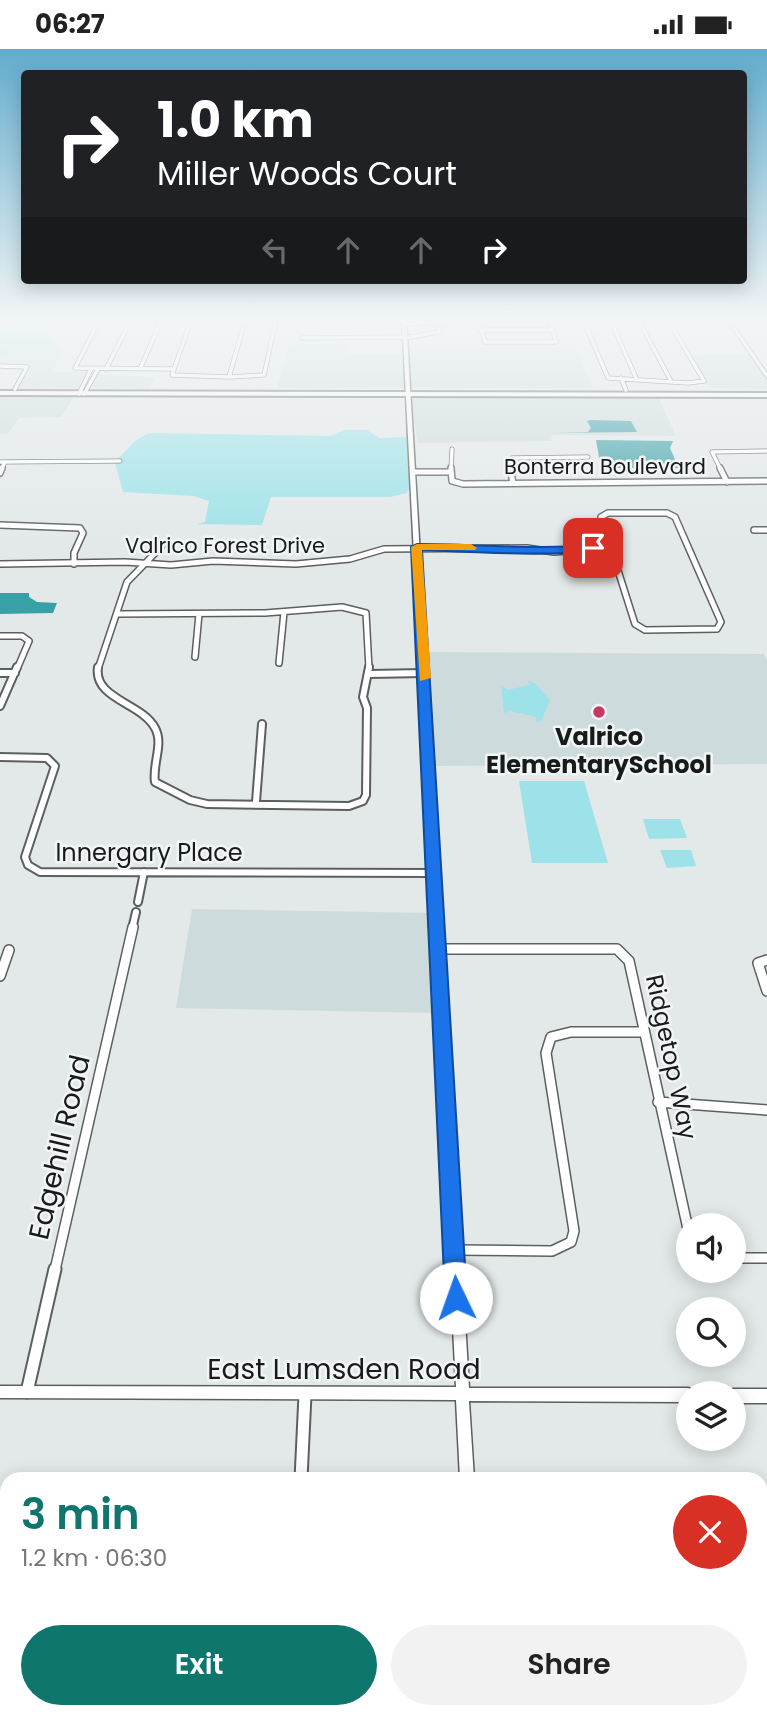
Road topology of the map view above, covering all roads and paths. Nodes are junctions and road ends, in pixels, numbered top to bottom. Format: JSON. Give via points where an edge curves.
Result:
{"nodes":[{"id":1,"x":407,"y":396,"type":"edge"},
{"id":2,"x":452,"y":449,"type":"dead end"},
{"id":3,"x":767,"y":451,"type":"edge"},
{"id":4,"x":588,"y":457,"type":"dead end"},
{"id":5,"x":120,"y":461,"type":"dead end"},
{"id":6,"x":3,"y":462,"type":"edge"},
{"id":7,"x":451,"y":472,"type":"junction"},
{"id":8,"x":0,"y":473,"type":"edge"},
{"id":9,"x":413,"y":473,"type":"junction"},
{"id":10,"x":767,"y":481,"type":"edge"},
{"id":11,"x":727,"y":482,"type":"junction"},
{"id":12,"x":513,"y":483,"type":"junction"},
{"id":13,"x":0,"y":525,"type":"edge"},
{"id":14,"x":754,"y":530,"type":"dead end"},
{"id":15,"x":767,"y":530,"type":"edge"},
{"id":16,"x":162,"y":546,"type":"dead end"},
{"id":17,"x":417,"y":547,"type":"junction"},
{"id":18,"x":609,"y":548,"type":"junction"},
{"id":19,"x":149,"y":563,"type":"junction"},
{"id":20,"x":0,"y":564,"type":"edge"},
{"id":21,"x":74,"y":564,"type":"junction"},
{"id":22,"x":284,"y":611,"type":"junction"},
{"id":23,"x":117,"y":614,"type":"junction"},
{"id":24,"x":199,"y":614,"type":"junction"},
{"id":25,"x":0,"y":636,"type":"edge"},
{"id":26,"x":195,"y":657,"type":"dead end"},
{"id":27,"x":279,"y":663,"type":"dead end"},
{"id":28,"x":0,"y":673,"type":"edge"},
{"id":29,"x":15,"y":673,"type":"junction"},
{"id":30,"x":425,"y":673,"type":"junction"},
{"id":31,"x":369,"y":674,"type":"junction"},
{"id":32,"x":0,"y":706,"type":"edge"},
{"id":33,"x":262,"y":725,"type":"dead end"},
{"id":34,"x":0,"y":757,"type":"edge"},
{"id":35,"x":256,"y":802,"type":"junction"},
{"id":36,"x":144,"y":872,"type":"junction"},
{"id":37,"x":434,"y":873,"type":"junction"},
{"id":38,"x":438,"y":949,"type":"junction"},
{"id":39,"x":9,"y":950,"type":"dead end"},
{"id":40,"x":767,"y":960,"type":"edge"},
{"id":41,"x":0,"y":976,"type":"edge"},
{"id":42,"x":767,"y":991,"type":"edge"},
{"id":43,"x":643,"y":1032,"type":"junction"},
{"id":44,"x":658,"y":1102,"type":"junction"},
{"id":45,"x":767,"y":1109,"type":"edge"},
{"id":46,"x":684,"y":1213,"type":"edge"},
{"id":47,"x":454,"y":1250,"type":"junction"},
{"id":48,"x":746,"y":1258,"type":"edge"},
{"id":49,"x":767,"y":1258,"type":"edge"},
{"id":50,"x":0,"y":1392,"type":"edge"},
{"id":51,"x":27,"y":1392,"type":"junction"},
{"id":52,"x":461,"y":1394,"type":"junction"},
{"id":53,"x":305,"y":1395,"type":"junction"},
{"id":54,"x":676,"y":1395,"type":"edge"},
{"id":55,"x":746,"y":1396,"type":"edge"},
{"id":56,"x":767,"y":1396,"type":"edge"},
{"id":57,"x":300,"y":1472,"type":"edge"},
{"id":58,"x":467,"y":1472,"type":"edge"}],
"edges":[{"from":1,"to":9,"type":"street"},
{"from":2,"to":7,"type":"street"},
{"from":3,"to":11,"type":"street","via":[[712,452]]},
{"from":4,"to":12,"type":"street","via":[[512,458]]},
{"from":5,"to":6,"type":"street"},
{"from":6,"to":8,"type":"street"},
{"from":7,"to":9,"type":"street","name":"Bonterra Boulevard"},
{"from":7,"to":9,"type":"street","name":"Bonterra Boulevard"},
{"from":7,"to":12,"type":"street","name":"Bonterra Boulevard","via":[[452,481],[459,483]]},
{"from":9,"to":17,"type":"street"},
{"from":10,"to":11,"type":"street","name":"Bonterra Boulevard"},
{"from":11,"to":12,"type":"street","name":"Bonterra Boulevard"},
{"from":13,"to":21,"type":"street","via":[[80,528],[83,533]]},
{"from":14,"to":15,"type":"street"},
{"from":16,"to":19,"type":"street"},
{"from":17,"to":18,"type":"street","name":"Valrico Forest Drive","via":[[554,552]]},
{"from":17,"to":19,"type":"street","name":"Valrico Forest Drive","via":[[384,548],[350,559],[296,564]]},
{"from":17,"to":30,"type":"street"},
{"from":18,"to":18,"type":"street","via":[[601,517],[608,513],[676,517],[721,622],[717,629],[645,630],[635,624]]},
{"from":19,"to":21,"type":"street","name":"Valrico Forest Drive"},
{"from":19,"to":23,"type":"street","via":[[127,582]]},
{"from":20,"to":21,"type":"street","name":"Valrico Forest Drive"},
{"from":22,"to":24,"type":"street"},
{"from":22,"to":27,"type":"street"},
{"from":22,"to":31,"type":"street","via":[[342,607],[366,613]]},
{"from":23,"to":24,"type":"street"},
{"from":23,"to":35,"type":"street","via":[[97,677],[153,725],[159,739],[155,782],[207,804]]},
{"from":24,"to":26,"type":"street"},
{"from":25,"to":29,"type":"street","via":[[22,636],[29,641]]},
{"from":28,"to":29,"type":"street"},
{"from":29,"to":32,"type":"street"},
{"from":30,"to":31,"type":"street"},
{"from":30,"to":37,"type":"street"},
{"from":31,"to":35,"type":"street","via":[[363,697],[367,708],[363,801],[349,806]]},
{"from":33,"to":35,"type":"street"},
{"from":34,"to":36,"type":"street","name":"Innergary Place","via":[[47,758],[55,766],[25,857],[28,865],[40,872]]},
{"from":36,"to":37,"type":"street","name":"Innergary Place"},
{"from":36,"to":51,"type":"street","name":"Edgehill Road"},
{"from":37,"to":38,"type":"street"},
{"from":38,"to":43,"type":"street","name":"Ridgetop Way","via":[[617,949],[629,961]]},
{"from":38,"to":47,"type":"street"},
{"from":39,"to":41,"type":"street"},
{"from":40,"to":42,"type":"street","via":[[758,964]]},
{"from":43,"to":44,"type":"street","name":"Ridgetop Way"},
{"from":43,"to":47,"type":"street","via":[[571,1032],[551,1037],[548,1045],[574,1230],[571,1242],[552,1251]]},
{"from":44,"to":45,"type":"street"},
{"from":44,"to":46,"type":"street","name":"Ridgetop Way"},
{"from":47,"to":52,"type":"street"},
{"from":48,"to":49,"type":"street"},
{"from":50,"to":51,"type":"street","name":"East Lumsden Road"},
{"from":51,"to":53,"type":"street","name":"East Lumsden Road"},
{"from":52,"to":53,"type":"street","name":"East Lumsden Road"},
{"from":52,"to":54,"type":"street","name":"East Lumsden Road"},
{"from":52,"to":58,"type":"street"},
{"from":53,"to":57,"type":"street"},
{"from":55,"to":56,"type":"street"}]}
